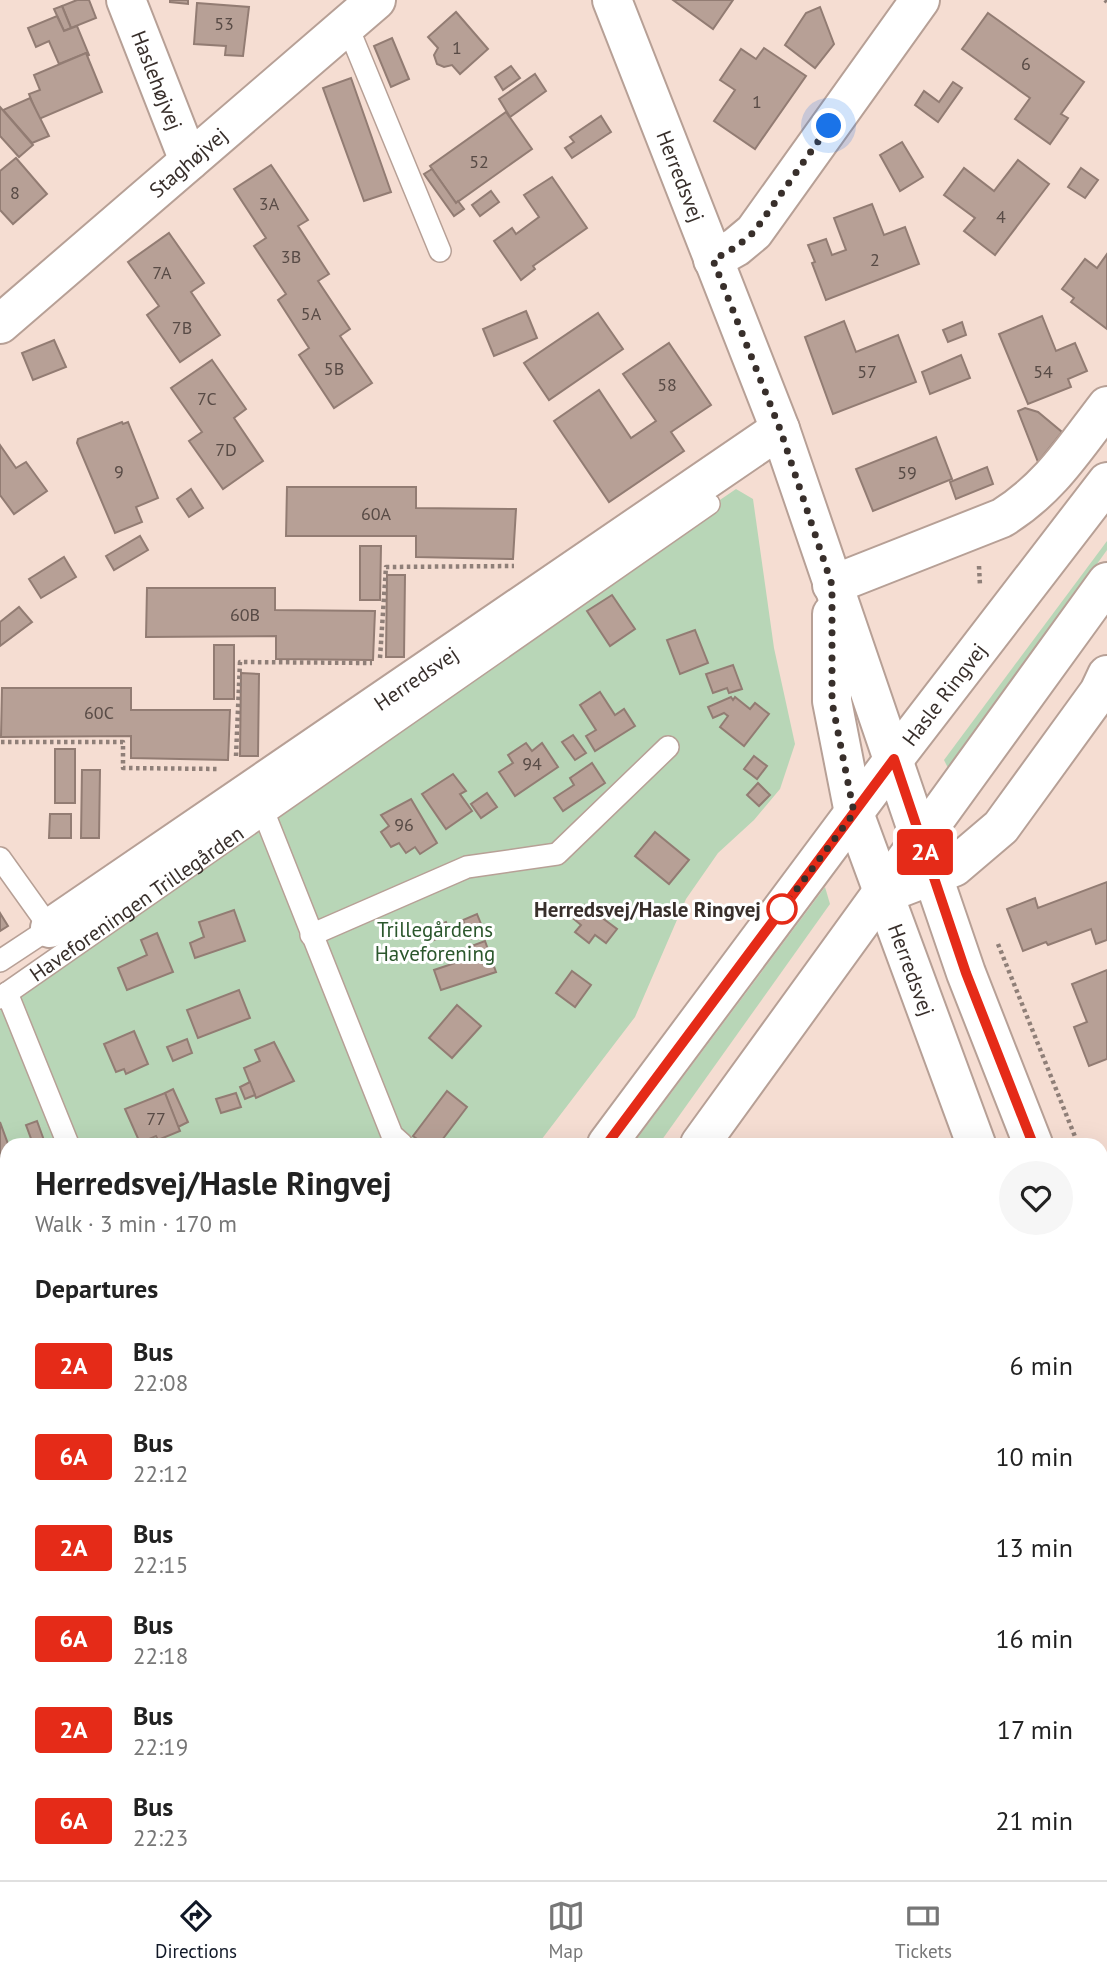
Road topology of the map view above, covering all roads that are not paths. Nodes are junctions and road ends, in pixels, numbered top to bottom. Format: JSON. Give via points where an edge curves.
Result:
{"nodes":[{"id":1,"x":126,"y":0,"type":"edge"},
{"id":2,"x":376,"y":0,"type":"edge"},
{"id":3,"x":612,"y":0,"type":"edge"},
{"id":4,"x":919,"y":0,"type":"edge"},
{"id":5,"x":347,"y":25,"type":"junction"},
{"id":6,"x":189,"y":161,"type":"junction"},
{"id":7,"x":440,"y":251,"type":"dead end"},
{"id":8,"x":713,"y":260,"type":"junction"},
{"id":9,"x":0,"y":324,"type":"edge"},
{"id":10,"x":1107,"y":406,"type":"edge"},
{"id":11,"x":780,"y":429,"type":"junction"},
{"id":12,"x":1107,"y":482,"type":"edge"},
{"id":13,"x":709,"y":504,"type":"dead end"},
{"id":14,"x":1107,"y":582,"type":"edge"},
{"id":15,"x":832,"y":585,"type":"junction"},
{"id":16,"x":1107,"y":675,"type":"edge"},
{"id":17,"x":668,"y":747,"type":"dead end"},
{"id":18,"x":894,"y":759,"type":"junction"},
{"id":19,"x":264,"y":813,"type":"junction"},
{"id":20,"x":854,"y":813,"type":"junction"},
{"id":21,"x":921,"y":840,"type":"junction"},
{"id":22,"x":0,"y":858,"type":"edge"},
{"id":23,"x":933,"y":876,"type":"junction"},
{"id":24,"x":883,"y":893,"type":"junction"},
{"id":25,"x":50,"y":928,"type":"junction"},
{"id":26,"x":312,"y":934,"type":"junction"},
{"id":27,"x":0,"y":961,"type":"edge"},
{"id":28,"x":3,"y":995,"type":"edge"},
{"id":29,"x":65,"y":1138,"type":"edge"},
{"id":30,"x":395,"y":1138,"type":"edge"},
{"id":31,"x":611,"y":1138,"type":"edge"},
{"id":32,"x":704,"y":1138,"type":"edge"},
{"id":33,"x":974,"y":1138,"type":"edge"},
{"id":34,"x":1030,"y":1138,"type":"edge"}],
"edges":[{"from":1,"to":6,"type":"street","name":"Haslehøjvej"},
{"from":2,"to":5,"type":"street","name":"Staghøjvej"},
{"from":3,"to":8,"type":"street","name":"Herredsvej"},
{"from":4,"to":8,"type":"street","via":[[754,232]]},
{"from":5,"to":6,"type":"street","name":"Staghøjvej"},
{"from":5,"to":7,"type":"lane"},
{"from":6,"to":9,"type":"street","name":"Staghøjvej"},
{"from":8,"to":11,"type":"street","name":"Herredsvej"},
{"from":10,"to":15,"type":"street","via":[[1049,482],[1027,502],[1002,518]]},
{"from":11,"to":15,"type":"street","name":"Herredsvej"},
{"from":11,"to":25,"type":"street","name":"Herredsvej"},
{"from":12,"to":18,"type":"street","name":"Hasle Ringvej"},
{"from":13,"to":19,"type":"lane","name":"Haveforeningen Trillegården"},
{"from":14,"to":21,"type":"street"},
{"from":15,"to":18,"type":"street","name":"Herredsvej"},
{"from":15,"to":20,"type":"street","name":"Herredsvej","via":[[832,702]]},
{"from":16,"to":23,"type":"street","via":[[1001,827],[954,867]]},
{"from":17,"to":26,"type":"lane","via":[[557,854],[467,867]]},
{"from":18,"to":20,"type":"street","name":"Hasle Ringvej"},
{"from":18,"to":21,"type":"street","name":"Herredsvej"},
{"from":19,"to":26,"type":"lane","name":"Haveforeningen Trillegården"},
{"from":19,"to":28,"type":"lane","name":"Haveforeningen Trillegården"},
{"from":20,"to":24,"type":"street","name":"Herredsvej"},
{"from":20,"to":31,"type":"street","name":"Hasle Ringvej"},
{"from":21,"to":23,"type":"street","name":"Herredsvej"},
{"from":21,"to":24,"type":"street"},
{"from":22,"to":25,"type":"lane"},
{"from":23,"to":24,"type":"street"},
{"from":23,"to":34,"type":"street","name":"Herredsvej"},
{"from":24,"to":32,"type":"street"},
{"from":24,"to":33,"type":"street","name":"Herredsvej"},
{"from":25,"to":27,"type":"lane"},
{"from":26,"to":30,"type":"lane","name":"Haveforeningen Trillegården"},
{"from":28,"to":29,"type":"lane","name":"Haveforeningen Trillegården"}]}
